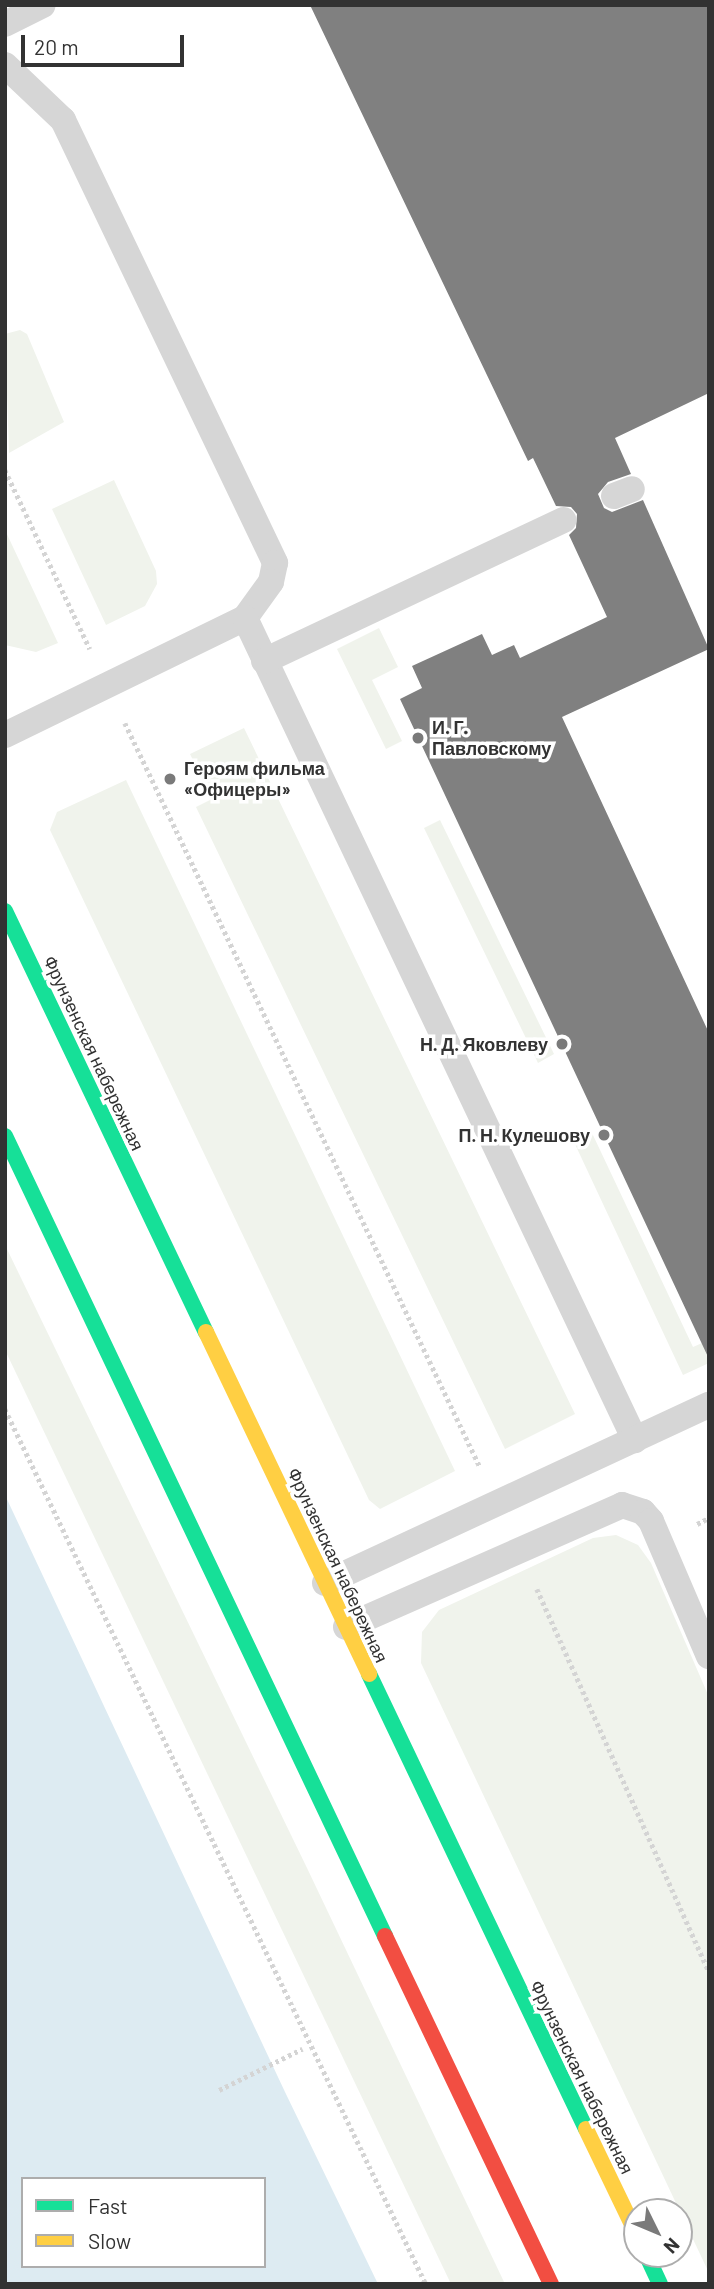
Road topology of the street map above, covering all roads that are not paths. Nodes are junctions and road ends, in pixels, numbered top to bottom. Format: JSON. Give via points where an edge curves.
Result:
{"nodes":[{"id":1,"x":43,"y":5,"type":"edge"},
{"id":2,"x":5,"y":24,"type":"edge"},
{"id":3,"x":5,"y":65,"type":"edge"},
{"id":4,"x":563,"y":520,"type":"dead end"},
{"id":5,"x":245,"y":618,"type":"junction"},
{"id":6,"x":264,"y":661,"type":"junction"},
{"id":7,"x":5,"y":735,"type":"edge"},
{"id":8,"x":5,"y":911,"type":"edge"},
{"id":9,"x":5,"y":1136,"type":"edge"},
{"id":10,"x":709,"y":1405,"type":"edge"},
{"id":11,"x":635,"y":1440,"type":"junction"},
{"id":12,"x":325,"y":1583,"type":"junction"},
{"id":13,"x":346,"y":1627,"type":"junction"},
{"id":14,"x":709,"y":1656,"type":"edge"},
{"id":15,"x":623,"y":2206,"type":"edge"},
{"id":16,"x":653,"y":2268,"type":"edge"},
{"id":17,"x":551,"y":2284,"type":"edge"},
{"id":18,"x":660,"y":2284,"type":"edge"}],
"edges":[{"from":1,"to":2,"type":"lane"},
{"from":3,"to":5,"type":"lane","via":[[63,120],[275,563],[271,582]]},
{"from":4,"to":6,"type":"lane"},
{"from":5,"to":6,"type":"lane"},
{"from":5,"to":7,"type":"lane"},
{"from":6,"to":11,"type":"lane"},
{"from":8,"to":12,"type":"main road","name":"Фрунзенская набережная"},
{"from":9,"to":17,"type":"main road"},
{"from":10,"to":11,"type":"lane"},
{"from":11,"to":12,"type":"lane"},
{"from":12,"to":13,"type":"main road","name":"Фрунзенская набережная"},
{"from":13,"to":14,"type":"lane","via":[[607,1507],[632,1506],[643,1512]]},
{"from":13,"to":15,"type":"main road","name":"Фрунзенская набережная"},
{"from":16,"to":18,"type":"main road"}]}
